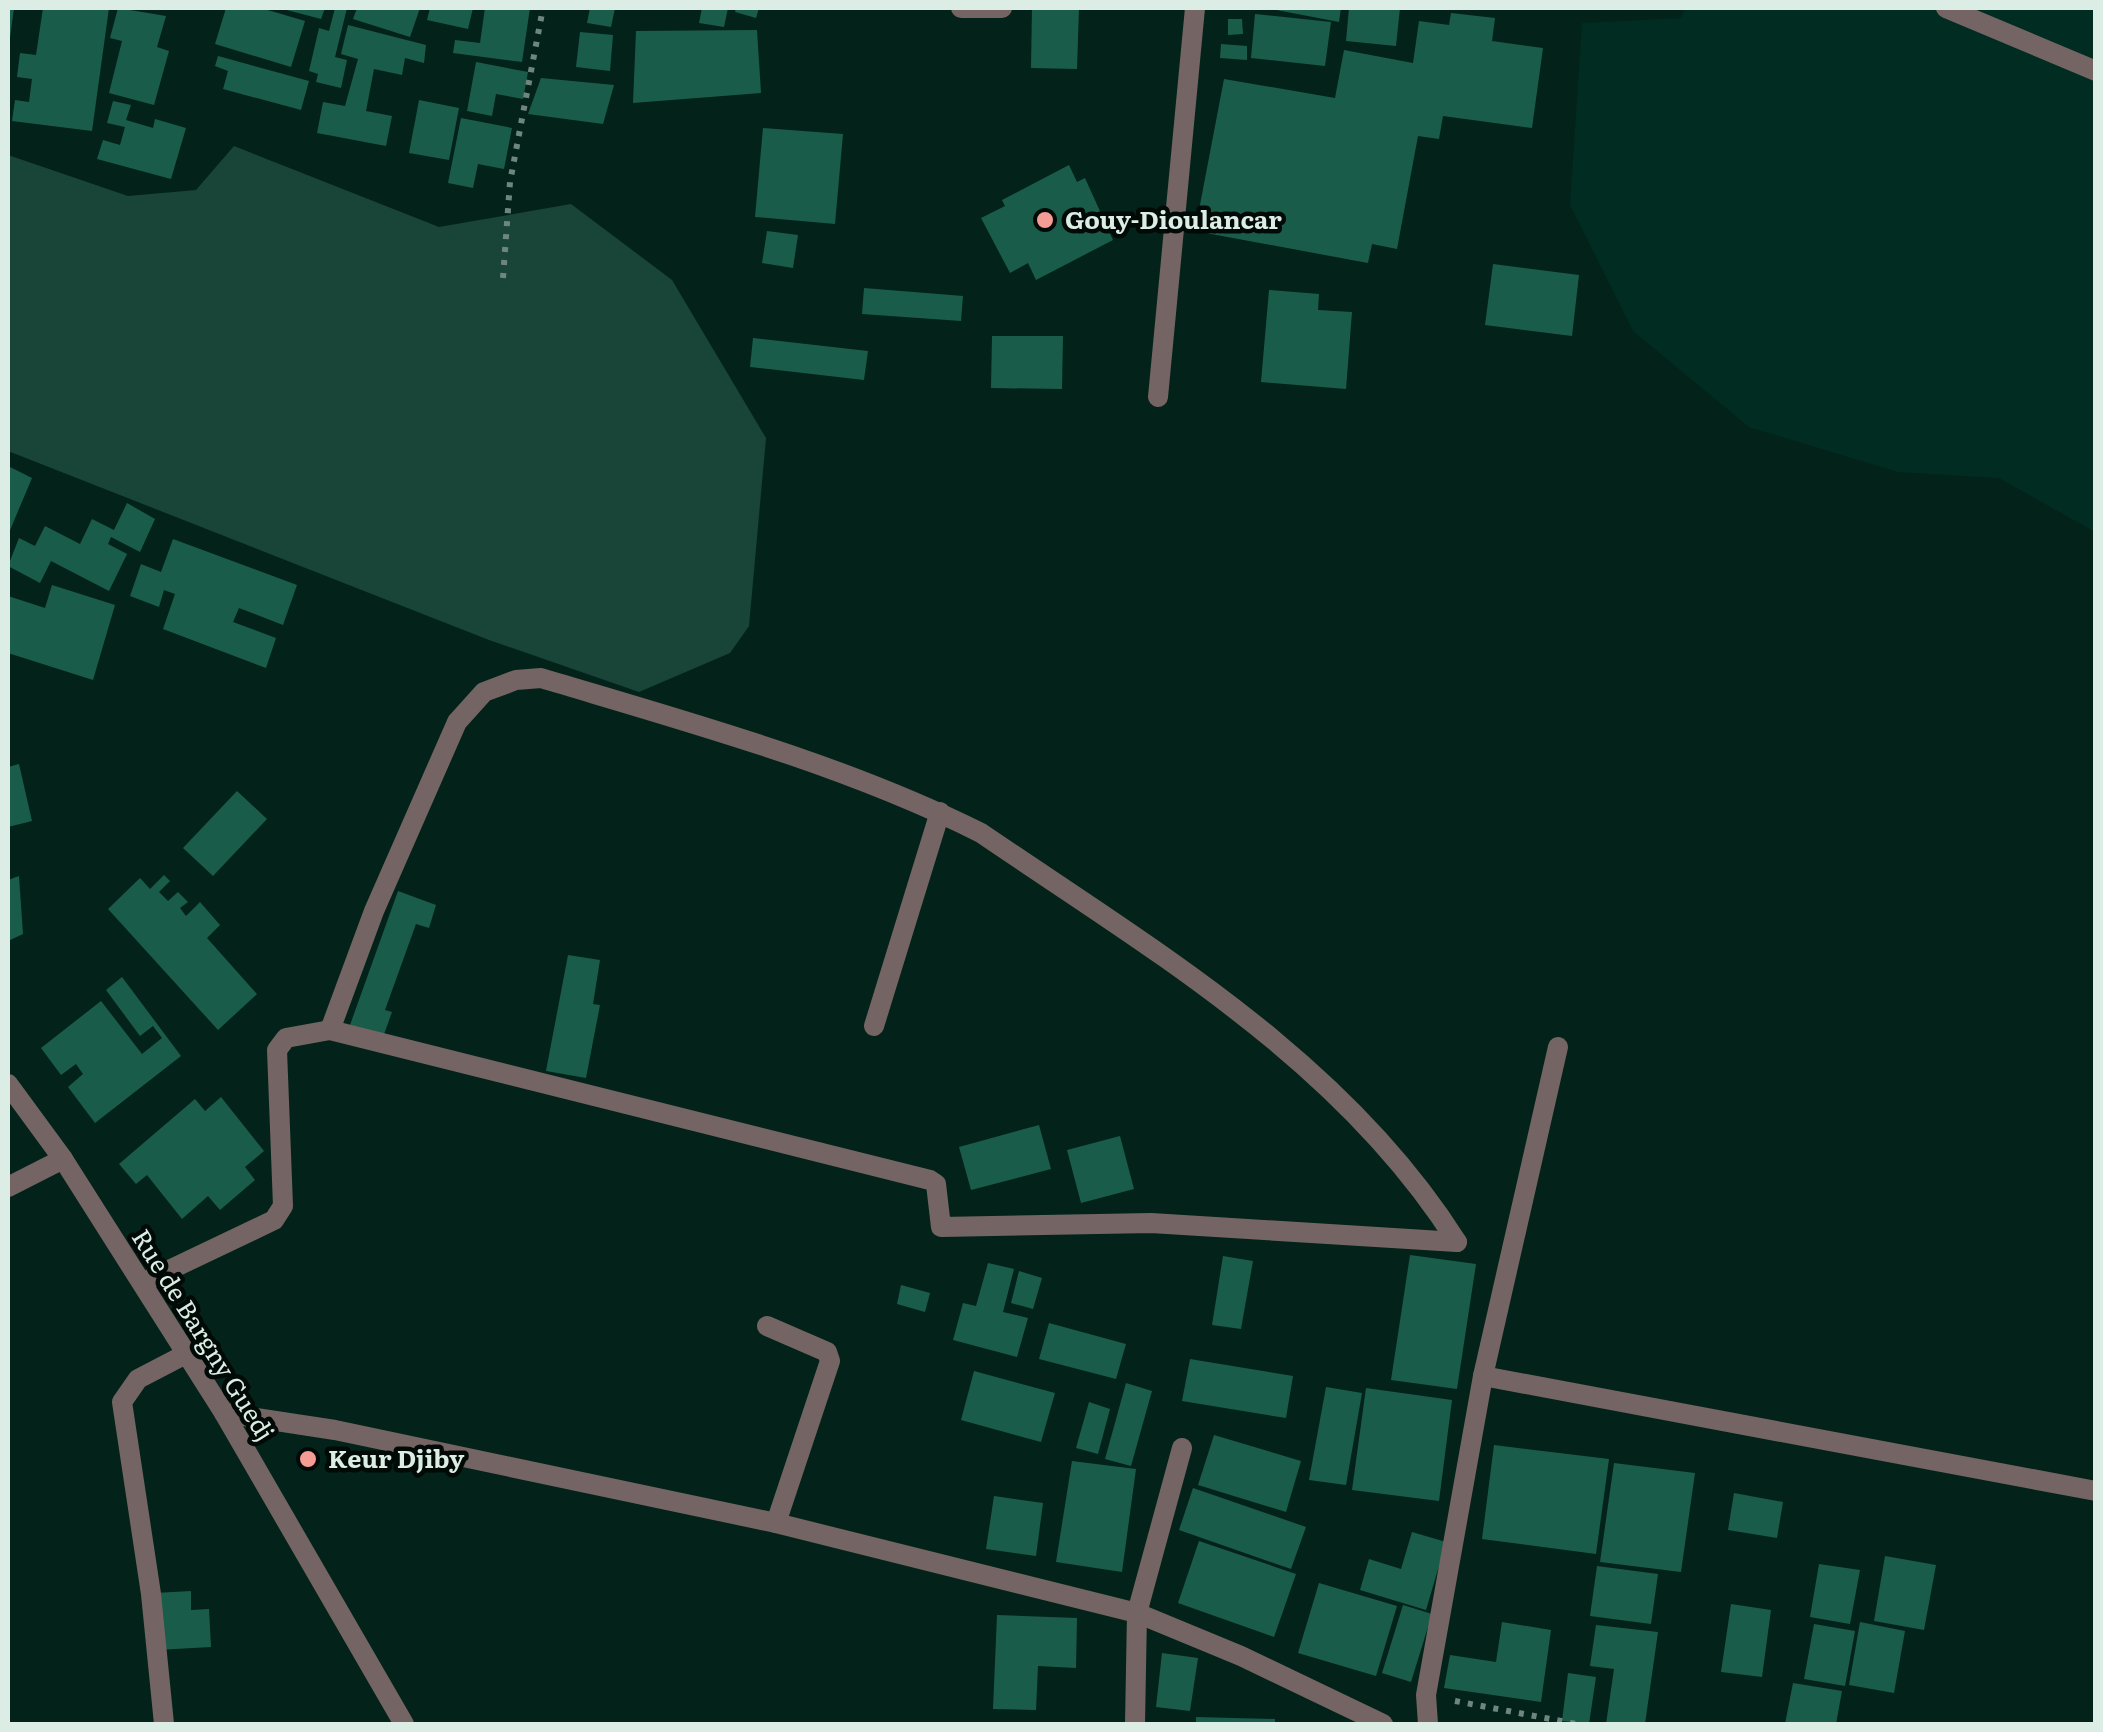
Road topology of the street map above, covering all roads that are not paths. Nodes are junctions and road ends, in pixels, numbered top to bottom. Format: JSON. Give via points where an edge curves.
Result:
{"nodes":[{"id":1,"x":961,"y":8,"type":"edge"},
{"id":2,"x":1002,"y":8,"type":"edge"},
{"id":3,"x":1196,"y":8,"type":"edge"},
{"id":4,"x":1946,"y":8,"type":"edge"},
{"id":5,"x":2096,"y":71,"type":"edge"},
{"id":6,"x":1158,"y":396,"type":"dead end"},
{"id":7,"x":940,"y":812,"type":"junction"},
{"id":8,"x":874,"y":1026,"type":"dead end"},
{"id":9,"x":330,"y":1030,"type":"junction"},
{"id":10,"x":1558,"y":1048,"type":"dead end"},
{"id":11,"x":8,"y":1084,"type":"edge"},
{"id":12,"x":63,"y":1158,"type":"junction"},
{"id":13,"x":8,"y":1187,"type":"edge"},
{"id":14,"x":142,"y":1283,"type":"junction"},
{"id":15,"x":767,"y":1326,"type":"dead end"},
{"id":16,"x":186,"y":1354,"type":"junction"},
{"id":17,"x":1484,"y":1376,"type":"junction"},
{"id":18,"x":224,"y":1413,"type":"junction"},
{"id":19,"x":1182,"y":1448,"type":"dead end"},
{"id":20,"x":2096,"y":1491,"type":"edge"},
{"id":21,"x":776,"y":1523,"type":"junction"},
{"id":22,"x":1137,"y":1613,"type":"junction"},
{"id":23,"x":164,"y":1724,"type":"edge"},
{"id":24,"x":404,"y":1724,"type":"edge"},
{"id":25,"x":1135,"y":1724,"type":"edge"},
{"id":26,"x":1383,"y":1724,"type":"edge"},
{"id":27,"x":1428,"y":1724,"type":"edge"}],
"edges":[{"from":1,"to":2,"type":"street"},
{"from":3,"to":6,"type":"street"},
{"from":4,"to":5,"type":"street"},
{"from":7,"to":8,"type":"street"},
{"from":7,"to":9,"type":"street","via":[[706,728],[540,678],[516,680],[484,692],[457,722]]},
{"from":7,"to":9,"type":"street","via":[[981,833],[1271,1035],[1330,1086],[1424,1189],[1457,1242],[1152,1222],[941,1227],[930,1180]]},
{"from":9,"to":14,"type":"street","via":[[286,1038],[277,1050],[283,1206],[274,1220]]},
{"from":10,"to":17,"type":"street"},
{"from":11,"to":12,"type":"street","name":"Rue de Bargny Guedj"},
{"from":12,"to":13,"type":"street"},
{"from":12,"to":14,"type":"street","name":"Rue de Bargny Guedj"},
{"from":14,"to":16,"type":"street","name":"Rue de Bargny Guedj"},
{"from":15,"to":21,"type":"street","via":[[828,1352],[830,1361]]},
{"from":16,"to":18,"type":"street","name":"Rue de Bargny Guedj"},
{"from":16,"to":23,"type":"street","via":[[138,1379],[122,1402]]},
{"from":17,"to":20,"type":"street"},
{"from":17,"to":27,"type":"street","via":[[1426,1695]]},
{"from":18,"to":21,"type":"street","via":[[336,1430]]},
{"from":18,"to":24,"type":"street","name":"Rue de Bargny Guedj"},
{"from":19,"to":22,"type":"street"},
{"from":21,"to":22,"type":"street"},
{"from":22,"to":25,"type":"street"},
{"from":22,"to":26,"type":"street"}]}
